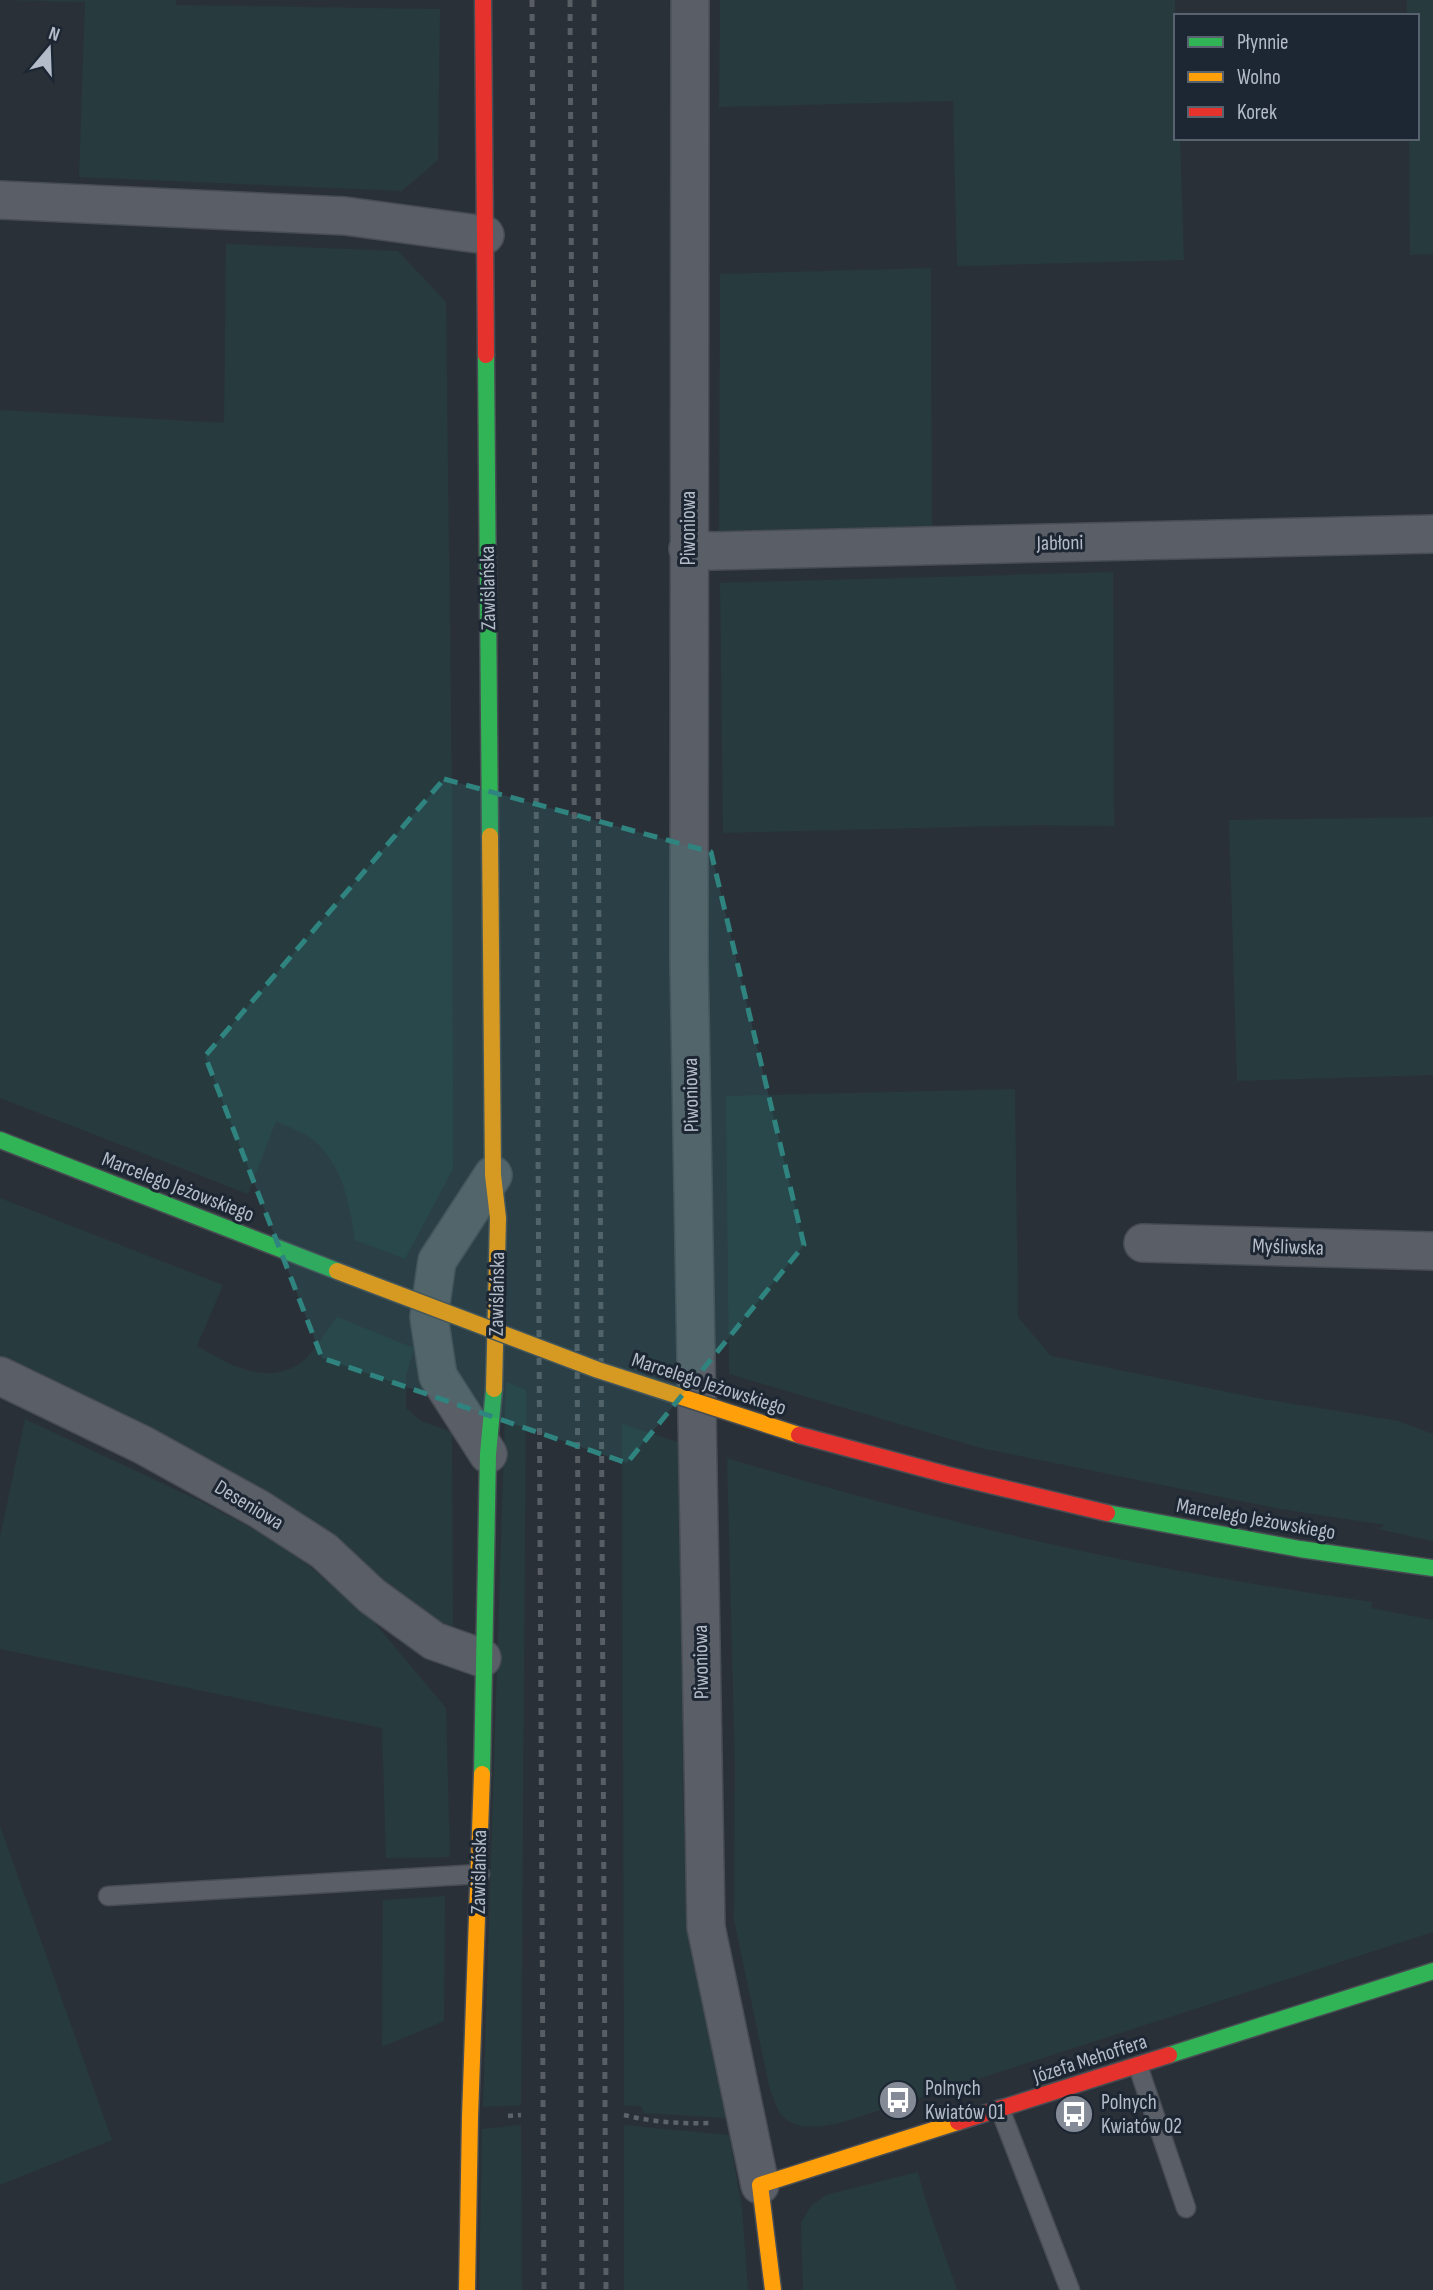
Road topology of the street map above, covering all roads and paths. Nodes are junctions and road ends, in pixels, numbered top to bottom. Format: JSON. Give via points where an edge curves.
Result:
{"nodes":[{"id":1,"x":483,"y":0,"type":"edge"},
{"id":2,"x":690,"y":0,"type":"edge"},
{"id":3,"x":0,"y":200,"type":"edge"},
{"id":4,"x":485,"y":235,"type":"junction"},
{"id":5,"x":1433,"y":534,"type":"edge"},
{"id":6,"x":688,"y":549,"type":"junction"},
{"id":7,"x":0,"y":1140,"type":"edge"},
{"id":8,"x":493,"y":1175,"type":"junction"},
{"id":9,"x":1143,"y":1243,"type":"dead end"},
{"id":10,"x":1433,"y":1251,"type":"edge"},
{"id":11,"x":0,"y":1376,"type":"edge"},
{"id":12,"x":488,"y":1454,"type":"junction"},
{"id":13,"x":1433,"y":1568,"type":"edge"},
{"id":14,"x":482,"y":1658,"type":"junction"},
{"id":15,"x":480,"y":1874,"type":"junction"},
{"id":16,"x":108,"y":1896,"type":"dead end"},
{"id":17,"x":1433,"y":1971,"type":"edge"},
{"id":18,"x":1138,"y":2066,"type":"junction"},
{"id":19,"x":1000,"y":2109,"type":"junction"},
{"id":20,"x":624,"y":2115,"type":"dead end"},
{"id":21,"x":747,"y":2122,"type":"junction"},
{"id":22,"x":760,"y":2185,"type":"junction"},
{"id":23,"x":1185,"y":2208,"type":"dead end"},
{"id":24,"x":467,"y":2290,"type":"edge"},
{"id":25,"x":773,"y":2290,"type":"edge"},
{"id":26,"x":1070,"y":2290,"type":"edge"}],
"edges":[{"from":1,"to":4,"type":"street","name":"Zawiślańska"},
{"from":2,"to":6,"type":"street","name":"Piwoniowa"},
{"from":3,"to":4,"type":"street","via":[[345,216]]},
{"from":4,"to":8,"type":"street","name":"Zawiślańska"},
{"from":5,"to":6,"type":"street","name":"Jabłoni"},
{"from":6,"to":21,"type":"street","name":"Piwoniowa","via":[[689,959],[706,1927]]},
{"from":7,"to":13,"type":"street","name":"Marcelego Jeżowskiego","bridge":true,"via":[[545,1351],[744,1418],[926,1470],[1107,1513]]},
{"from":8,"to":12,"type":"street","name":"Zawiślańska","via":[[498,1231],[494,1409]]},
{"from":8,"to":12,"type":"street","via":[[437,1261],[429,1317],[438,1376]]},
{"from":9,"to":10,"type":"street","name":"Myśliwska"},
{"from":11,"to":14,"type":"street","name":"Deseniowa","via":[[143,1445],[259,1509],[324,1551],[372,1596],[434,1641]]},
{"from":12,"to":14,"type":"street","name":"Zawiślańska"},
{"from":14,"to":15,"type":"street","name":"Zawiślańska"},
{"from":15,"to":16,"type":"lane"},
{"from":15,"to":24,"type":"street","name":"Zawiślańska"},
{"from":17,"to":18,"type":"street","name":"Józefa Mehoffera"},
{"from":18,"to":19,"type":"street","name":"Józefa Mehoffera"},
{"from":18,"to":23,"type":"lane"},
{"from":19,"to":22,"type":"street","name":"Józefa Mehoffera"},
{"from":19,"to":26,"type":"lane"},
{"from":20,"to":21,"type":"path","via":[[686,2124]]},
{"from":21,"to":22,"type":"street","name":"Piwoniowa"},
{"from":22,"to":25,"type":"street"}]}
